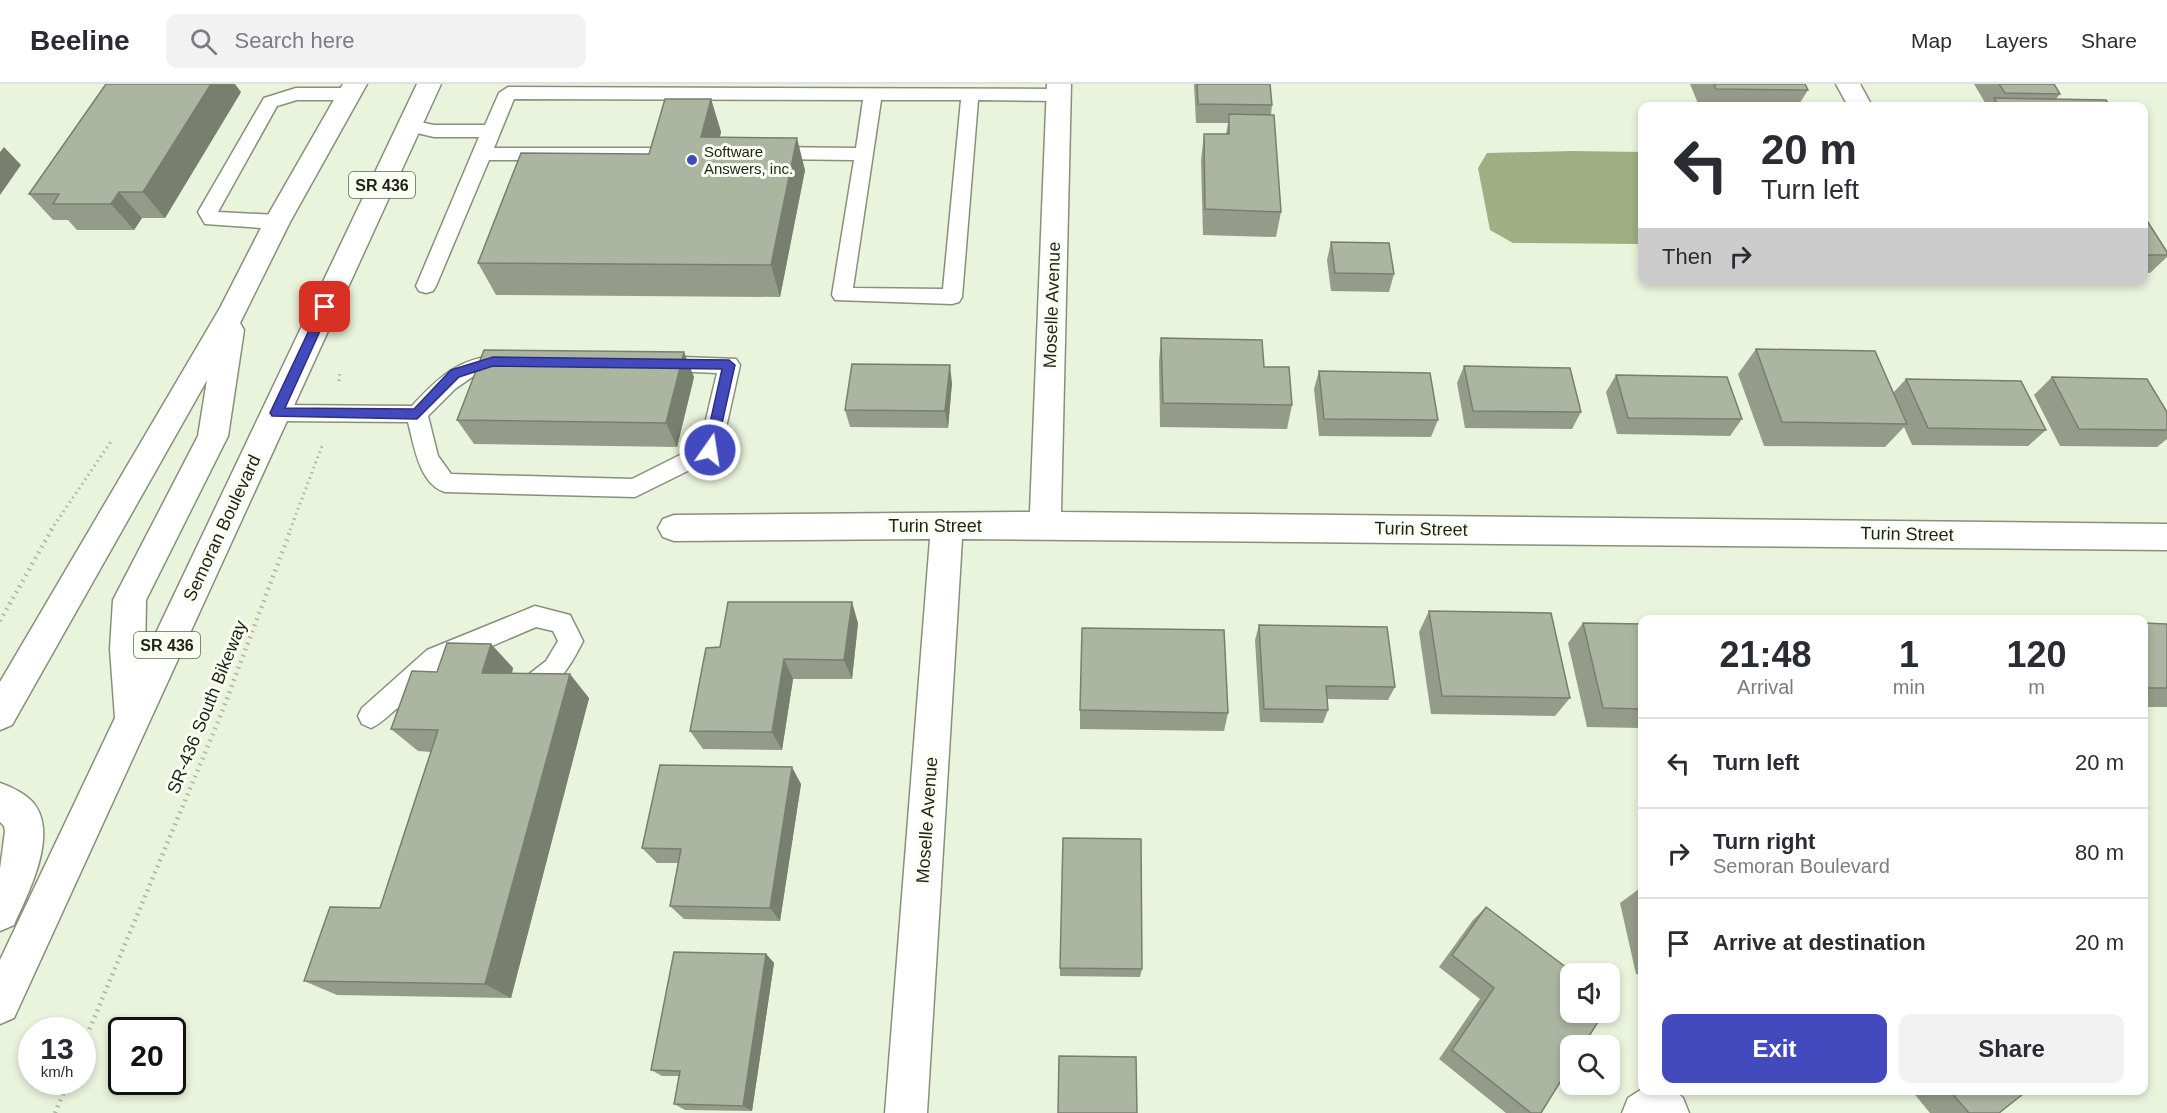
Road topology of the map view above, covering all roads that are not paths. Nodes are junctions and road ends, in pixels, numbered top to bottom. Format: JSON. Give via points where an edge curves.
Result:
{"nodes":[{"id":1,"x":429,"y":84,"type":"edge"},
{"id":2,"x":1848,"y":84,"type":"edge"},
{"id":3,"x":352,"y":89,"type":"edge"},
{"id":4,"x":1059,"y":90,"type":"edge"},
{"id":5,"x":873,"y":94,"type":"junction"},
{"id":6,"x":970,"y":95,"type":"junction"},
{"id":7,"x":1858,"y":102,"type":"edge"},
{"id":8,"x":410,"y":126,"type":"junction"},
{"id":9,"x":491,"y":131,"type":"junction"},
{"id":10,"x":750,"y":153,"type":"edge"},
{"id":11,"x":482,"y":154,"type":"junction"},
{"id":12,"x":672,"y":154,"type":"edge"},
{"id":13,"x":864,"y":154,"type":"junction"},
{"id":14,"x":277,"y":222,"type":"junction"},
{"id":15,"x":426,"y":286,"type":"dead end"},
{"id":16,"x":233,"y":310,"type":"junction"},
{"id":17,"x":529,"y":362,"type":"edge"},
{"id":18,"x":635,"y":363,"type":"edge"},
{"id":19,"x":277,"y":413,"type":"junction"},
{"id":20,"x":417,"y":414,"type":"junction"},
{"id":21,"x":1045,"y":525,"type":"junction"},
{"id":22,"x":947,"y":526,"type":"junction"},
{"id":23,"x":674,"y":528,"type":"dead end"},
{"id":24,"x":2167,"y":537,"type":"edge"},
{"id":25,"x":403,"y":690,"type":"junction"},
{"id":26,"x":463,"y":691,"type":"edge"},
{"id":27,"x":506,"y":693,"type":"edge"},
{"id":28,"x":0,"y":714,"type":"edge"},
{"id":29,"x":370,"y":716,"type":"dead end"},
{"id":30,"x":133,"y":717,"type":"junction"},
{"id":31,"x":0,"y":800,"type":"edge"},
{"id":32,"x":0,"y":912,"type":"edge"},
{"id":33,"x":0,"y":1004,"type":"edge"},
{"id":34,"x":906,"y":1113,"type":"edge"},
{"id":35,"x":1643,"y":1113,"type":"edge"},
{"id":36,"x":1668,"y":1113,"type":"edge"}],
"edges":[{"from":1,"to":8,"type":"street","name":"Semoran Boulevard","number":"SR 436"},
{"from":2,"to":7,"type":"street"},
{"from":3,"to":14,"type":"street"},
{"from":3,"to":14,"type":"lane","via":[[296,94],[270,102],[208,212],[212,219]]},
{"from":4,"to":6,"type":"lane"},
{"from":4,"to":21,"type":"street","name":"Moselle Avenue"},
{"from":5,"to":6,"type":"lane"},
{"from":5,"to":9,"type":"lane","via":[[508,93]]},
{"from":5,"to":13,"type":"lane"},
{"from":6,"to":13,"type":"lane","via":[[952,297],[842,295]]},
{"from":8,"to":9,"type":"lane","via":[[434,131]]},
{"from":8,"to":19,"type":"street","name":"Semoran Boulevard","number":"SR 436"},
{"from":9,"to":11,"type":"lane"},
{"from":10,"to":13,"type":"lane"},
{"from":11,"to":12,"type":"lane"},
{"from":11,"to":15,"type":"lane"},
{"from":14,"to":16,"type":"street"},
{"from":16,"to":28,"type":"street"},
{"from":16,"to":30,"type":"street","via":[[213,436],[130,600],[127,649]]},
{"from":17,"to":20,"type":"lane","via":[[493,362],[455,374]]},
{"from":18,"to":20,"type":"lane","via":[[729,365],[710,450],[635,488],[445,483],[428,459]]},
{"from":19,"to":20,"type":"lane"},
{"from":19,"to":30,"type":"street","name":"Semoran Boulevard","number":"SR 436"},
{"from":21,"to":22,"type":"street","name":"Turin Street"},
{"from":21,"to":24,"type":"street","name":"Turin Street"},
{"from":22,"to":23,"type":"street","name":"Turin Street"},
{"from":22,"to":34,"type":"street","name":"Moselle Avenue"},
{"from":25,"to":26,"type":"lane"},
{"from":25,"to":27,"type":"lane","via":[[436,658],[535,616],[561,622],[571,641],[555,669],[523,693]]},
{"from":25,"to":29,"type":"lane"},
{"from":30,"to":33,"type":"street","name":"Semoran Boulevard","number":"SR 436"},
{"from":31,"to":32,"type":"street","via":[[22,817],[26,841],[20,870]]},
{"from":35,"to":36,"type":"street","via":[[1658,1103]]}]}
